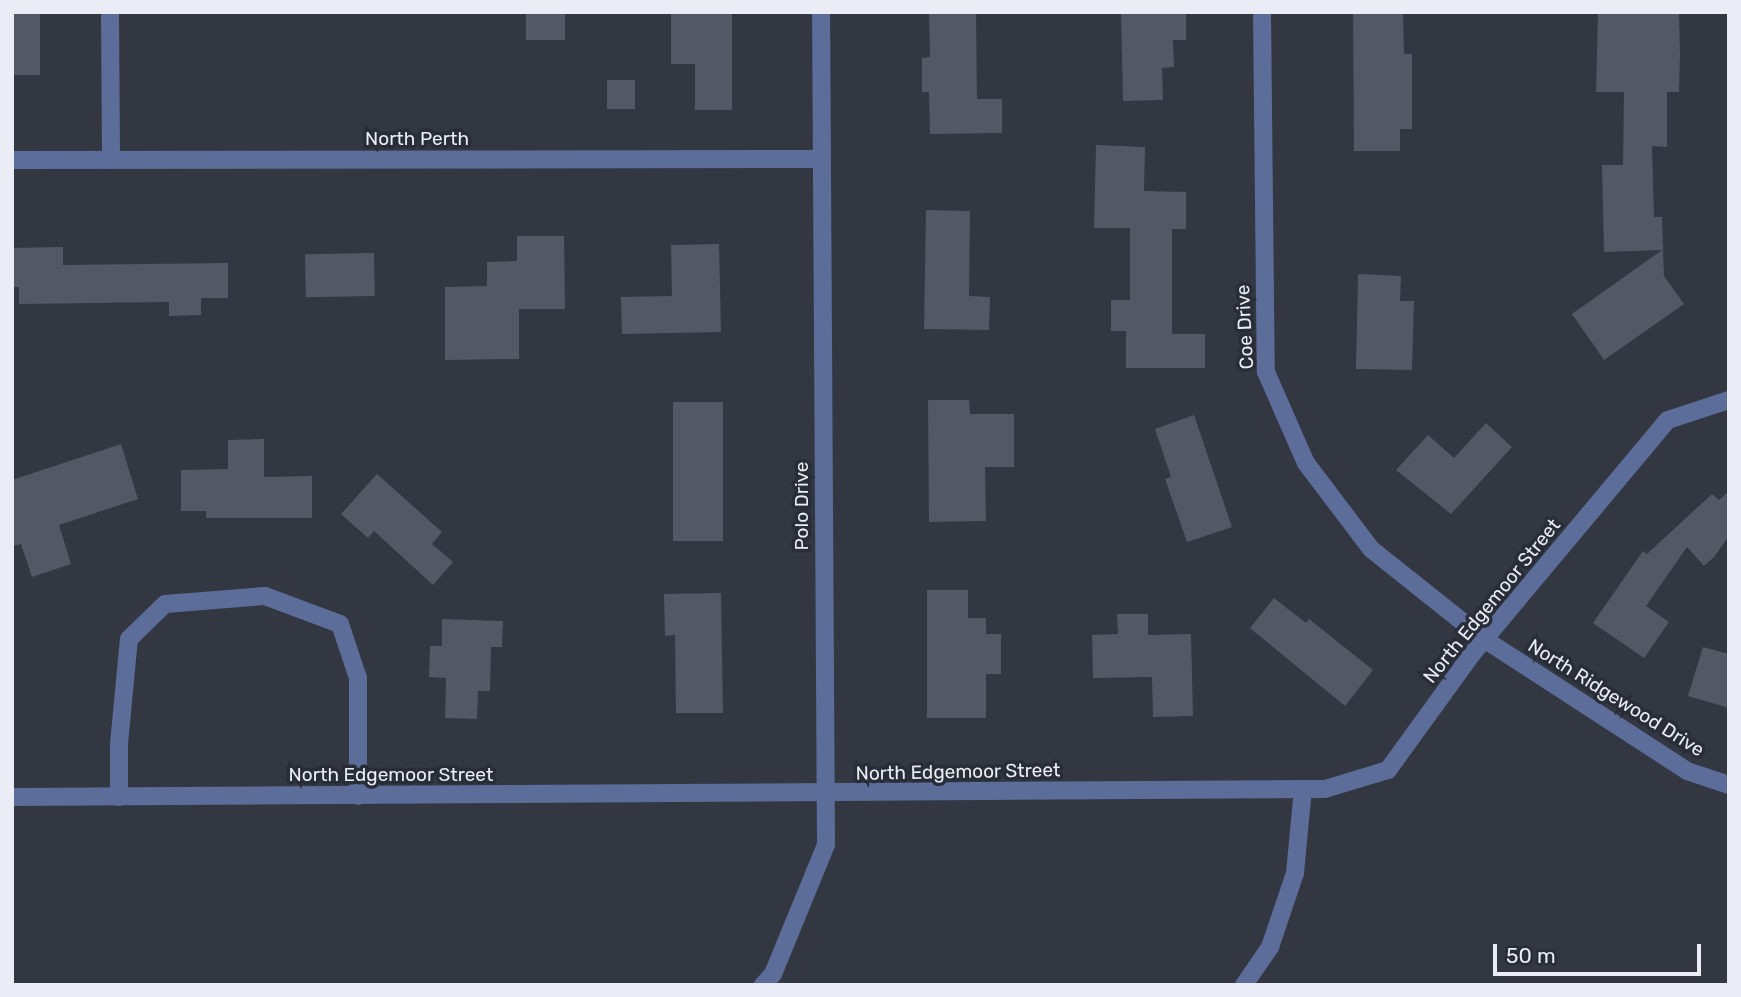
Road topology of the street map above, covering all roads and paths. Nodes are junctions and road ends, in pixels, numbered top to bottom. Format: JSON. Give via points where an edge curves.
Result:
{"nodes":[{"id":1,"x":110,"y":12,"type":"edge"},
{"id":2,"x":821,"y":12,"type":"edge"},
{"id":3,"x":1262,"y":12,"type":"edge"},
{"id":4,"x":821,"y":159,"type":"junction"},
{"id":5,"x":12,"y":160,"type":"edge"},
{"id":6,"x":111,"y":160,"type":"junction"},
{"id":7,"x":1729,"y":400,"type":"edge"},
{"id":8,"x":1485,"y":639,"type":"junction"},
{"id":9,"x":1729,"y":785,"type":"edge"},
{"id":10,"x":1303,"y":789,"type":"junction"},
{"id":11,"x":825,"y":794,"type":"junction"},
{"id":12,"x":358,"y":796,"type":"junction"},
{"id":13,"x":12,"y":797,"type":"edge"},
{"id":14,"x":119,"y":797,"type":"junction"},
{"id":15,"x":764,"y":985,"type":"edge"},
{"id":16,"x":1244,"y":985,"type":"edge"}],
"edges":[{"from":1,"to":6,"type":"street"},
{"from":2,"to":4,"type":"street","name":"Polo Drive"},
{"from":3,"to":8,"type":"street","name":"Coe Drive","via":[[1266,372],[1307,463],[1371,549]]},
{"from":4,"to":6,"type":"street","name":"North Perth"},
{"from":4,"to":11,"type":"street","name":"Polo Drive"},
{"from":5,"to":6,"type":"street","name":"North Perth"},
{"from":7,"to":8,"type":"street","name":"North Edgemoor Street","via":[[1668,420]]},
{"from":8,"to":9,"type":"street","name":"North Ridgewood Drive","via":[[1687,771]]},
{"from":8,"to":10,"type":"street","name":"North Edgemoor Street","via":[[1388,770],[1325,789]]},
{"from":10,"to":11,"type":"street","name":"North Edgemoor Street"},
{"from":10,"to":16,"type":"street","via":[[1295,873],[1270,947]]},
{"from":11,"to":12,"type":"street","name":"North Edgemoor Street"},
{"from":11,"to":15,"type":"street","name":"Polo Drive","via":[[826,845],[773,974]]},
{"from":12,"to":14,"type":"street","name":"North Edgemoor Street"},
{"from":12,"to":14,"type":"street","via":[[358,678],[340,624],[265,596],[165,604],[129,639]]},
{"from":13,"to":14,"type":"street","name":"North Edgemoor Street"}]}
